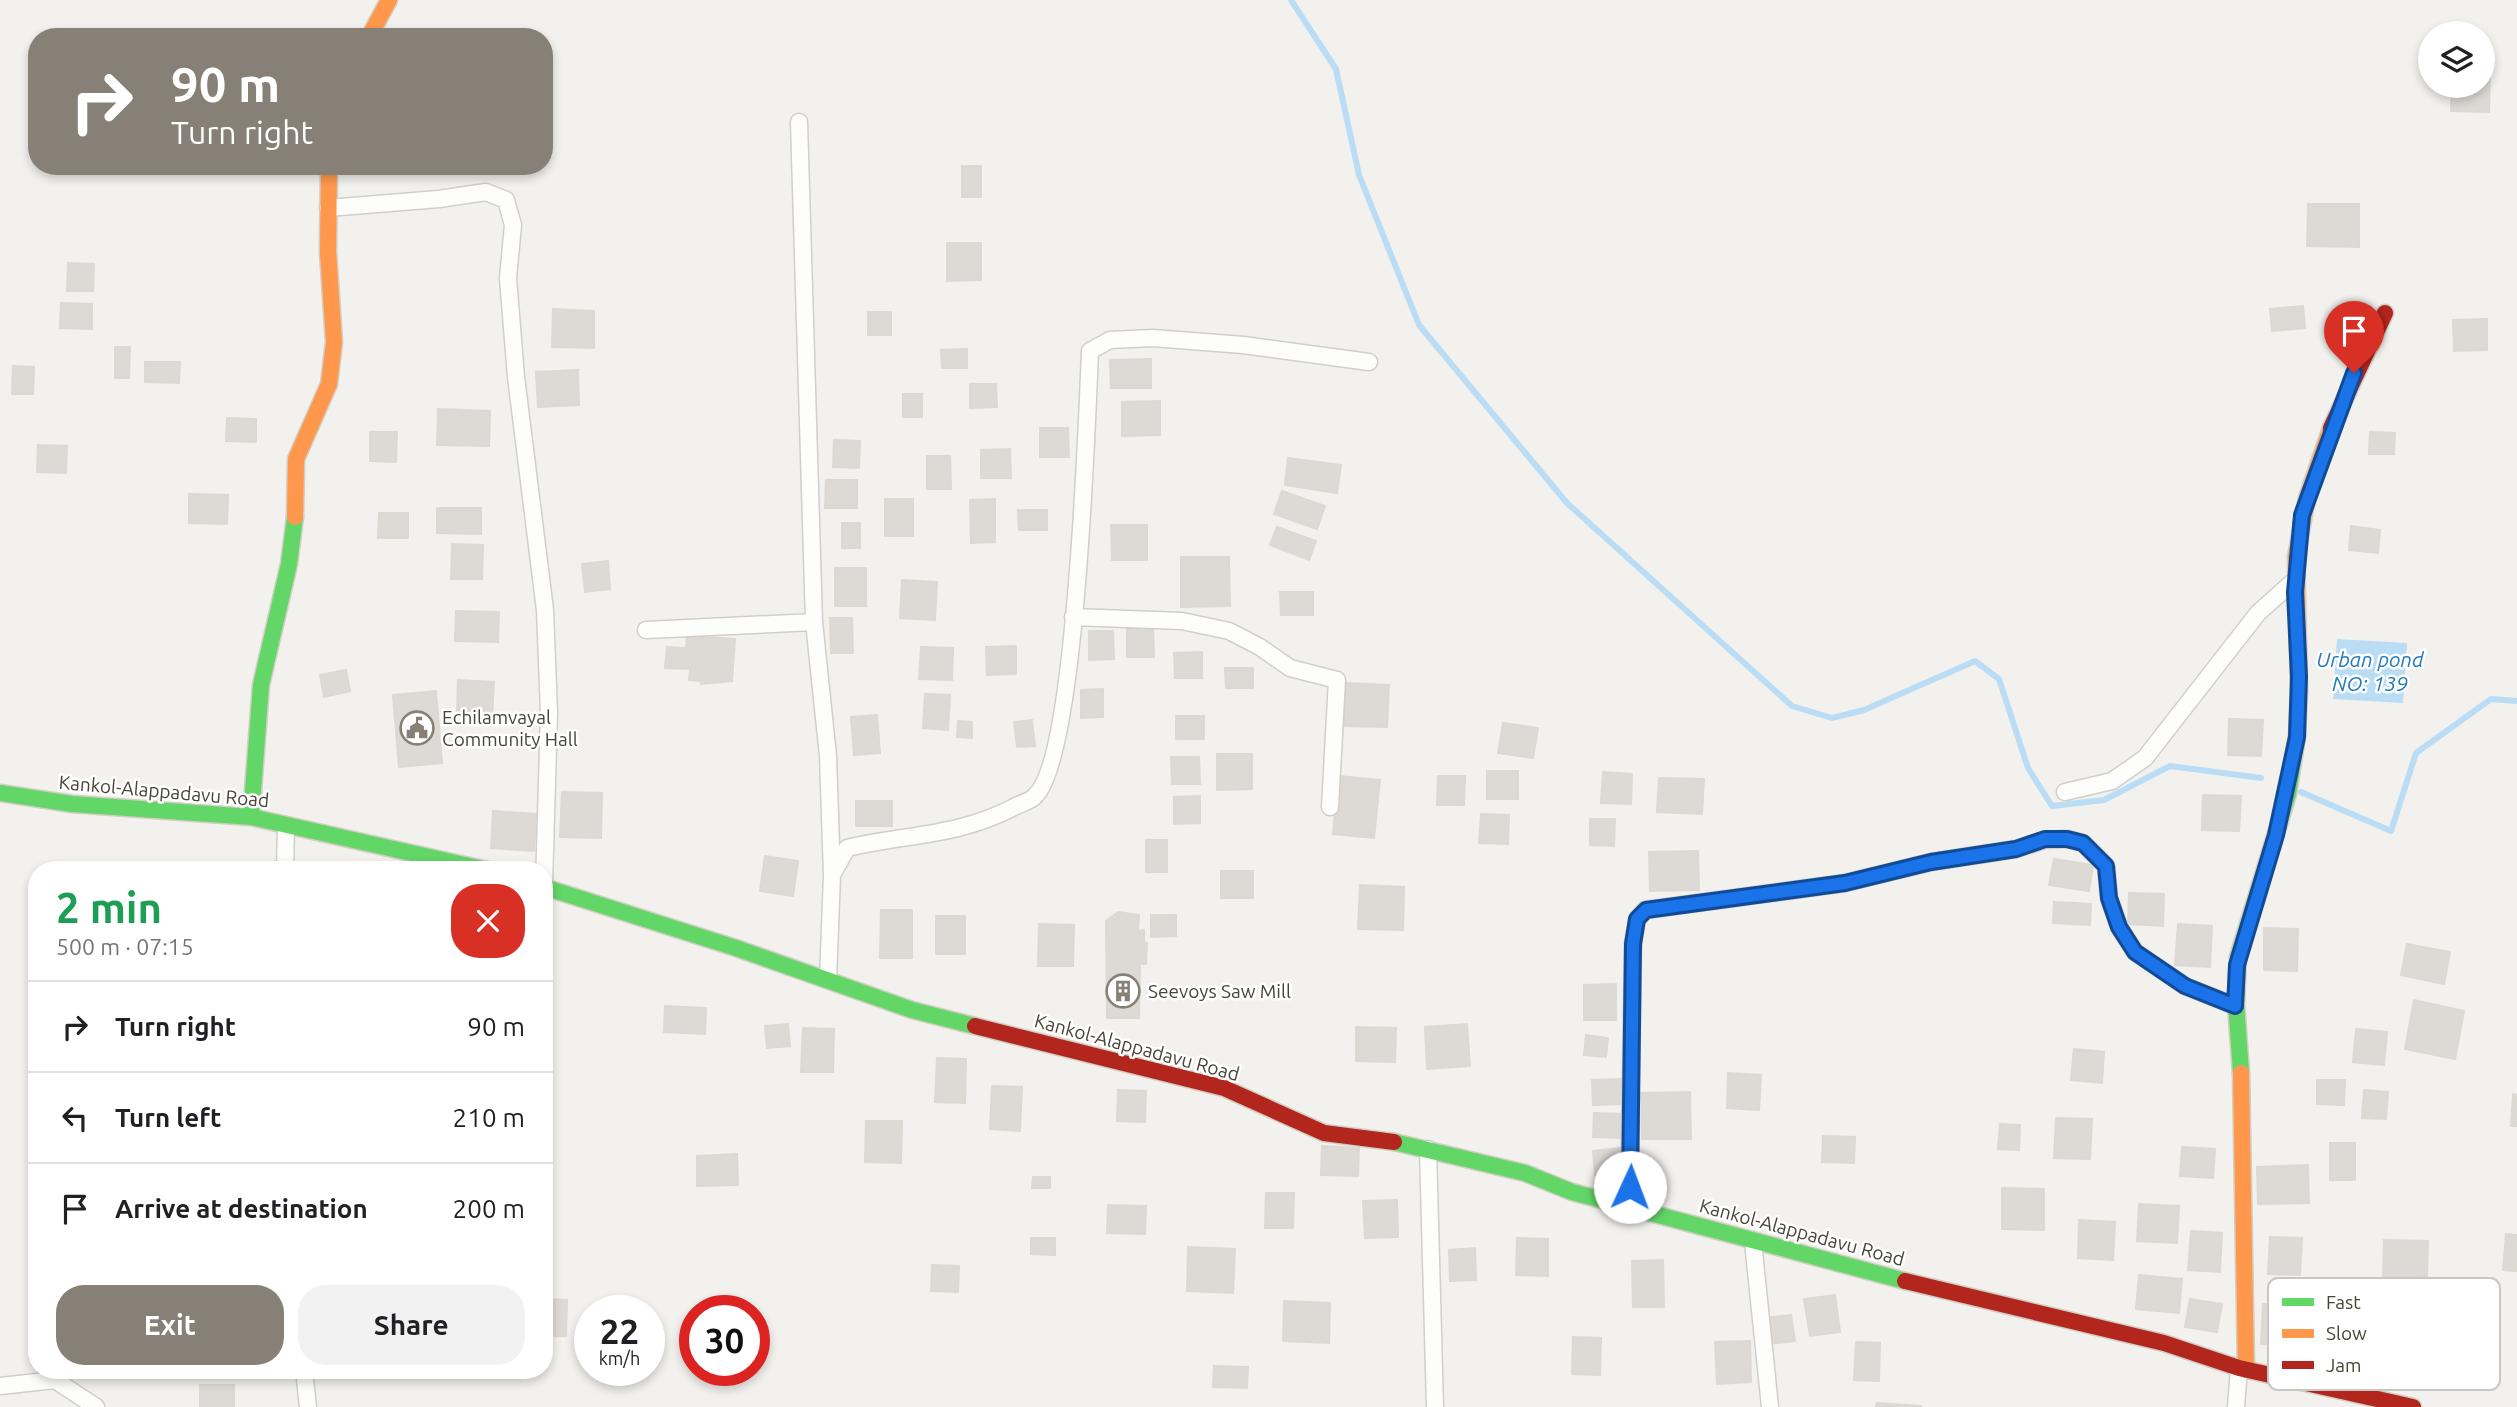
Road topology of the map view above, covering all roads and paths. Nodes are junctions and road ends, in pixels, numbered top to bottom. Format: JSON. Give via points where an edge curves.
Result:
{"nodes":[{"id":1,"x":389,"y":0,"type":"edge"},
{"id":2,"x":374,"y":28,"type":"edge"},
{"id":3,"x":799,"y":122,"type":"dead end"},
{"id":4,"x":328,"y":175,"type":"edge"},
{"id":5,"x":328,"y":208,"type":"junction"},
{"id":6,"x":2385,"y":313,"type":"dead end"},
{"id":7,"x":1369,"y":362,"type":"dead end"},
{"id":8,"x":2296,"y":579,"type":"junction"},
{"id":9,"x":1073,"y":617,"type":"junction"},
{"id":10,"x":814,"y":622,"type":"junction"},
{"id":11,"x":646,"y":630,"type":"dead end"},
{"id":12,"x":2065,"y":792,"type":"dead end"},
{"id":13,"x":0,"y":793,"type":"edge"},
{"id":14,"x":1330,"y":807,"type":"dead end"},
{"id":15,"x":251,"y":817,"type":"junction"},
{"id":16,"x":286,"y":825,"type":"junction"},
{"id":17,"x":285,"y":861,"type":"edge"},
{"id":18,"x":447,"y":861,"type":"edge"},
{"id":19,"x":545,"y":861,"type":"edge"},
{"id":20,"x":832,"y":875,"type":"junction"},
{"id":21,"x":553,"y":889,"type":"edge"},
{"id":22,"x":828,"y":980,"type":"junction"},
{"id":23,"x":2235,"y":1006,"type":"junction"},
{"id":24,"x":1429,"y":1149,"type":"junction"},
{"id":25,"x":1629,"y":1206,"type":"junction"},
{"id":26,"x":1753,"y":1242,"type":"junction"},
{"id":27,"x":2242,"y":1369,"type":"junction"},
{"id":28,"x":2268,"y":1375,"type":"edge"},
{"id":29,"x":305,"y":1379,"type":"edge"},
{"id":30,"x":0,"y":1386,"type":"edge"},
{"id":31,"x":2336,"y":1390,"type":"edge"},
{"id":32,"x":96,"y":1407,"type":"edge"},
{"id":33,"x":309,"y":1407,"type":"edge"},
{"id":34,"x":1435,"y":1407,"type":"edge"},
{"id":35,"x":1770,"y":1407,"type":"edge"},
{"id":36,"x":2236,"y":1407,"type":"edge"},
{"id":37,"x":2413,"y":1407,"type":"edge"}],
"edges":[{"from":1,"to":2,"type":"main road"},
{"from":3,"to":10,"type":"street"},
{"from":4,"to":5,"type":"main road"},
{"from":5,"to":15,"type":"main road","via":[[334,342],[329,384],[296,459],[295,520],[261,685]]},
{"from":5,"to":19,"type":"street","via":[[486,192],[506,200],[513,225],[508,278],[516,377],[545,610],[549,713]]},
{"from":6,"to":8,"type":"main road","via":[[2336,418],[2302,515]]},
{"from":7,"to":9,"type":"street","via":[[1153,338],[1110,340],[1090,351],[1084,501]]},
{"from":8,"to":12,"type":"street","via":[[2258,613],[2145,758],[2112,782]]},
{"from":8,"to":23,"type":"main road","via":[[2297,737],[2276,835],[2240,953]]},
{"from":9,"to":14,"type":"street","via":[[1182,621],[1229,631],[1290,668],[1337,680]]},
{"from":9,"to":20,"type":"street","via":[[1054,756],[1036,796],[950,832],[848,848]]},
{"from":10,"to":11,"type":"street"},
{"from":10,"to":20,"type":"street","via":[[828,756]]},
{"from":13,"to":15,"type":"main road","name":"Kankol-Alappadavu Road","via":[[72,804]]},
{"from":15,"to":16,"type":"main road","name":"Kankol-Alappadavu Road"},
{"from":16,"to":17,"type":"street"},
{"from":16,"to":18,"type":"main road","name":"Kankol-Alappadavu Road"},
{"from":20,"to":22,"type":"street"},
{"from":21,"to":22,"type":"main road","name":"Kankol-Alappadavu Road"},
{"from":22,"to":24,"type":"main road","name":"Kankol-Alappadavu Road","via":[[912,1010],[1224,1088],[1324,1133]]},
{"from":23,"to":25,"type":"street","via":[[2185,986],[2135,952],[2119,927],[2109,898],[2106,866],[2083,843],[2067,839],[2045,839],[2016,849],[1931,862],[1845,883],[1646,910],[1637,919],[1633,944]]},
{"from":23,"to":27,"type":"main road","via":[[2243,1104]]},
{"from":24,"to":25,"type":"main road","name":"Kankol-Alappadavu Road","via":[[1525,1172],[1572,1192]]},
{"from":24,"to":34,"type":"street"},
{"from":25,"to":26,"type":"main road","name":"Kankol-Alappadavu Road"},
{"from":26,"to":27,"type":"main road","name":"Kankol-Alappadavu Road","via":[[2164,1343]]},
{"from":26,"to":35,"type":"street"},
{"from":27,"to":28,"type":"main road","name":"Kankol-Alappadavu Road"},
{"from":27,"to":36,"type":"street"},
{"from":29,"to":33,"type":"street"},
{"from":30,"to":32,"type":"street","via":[[55,1380]]},
{"from":31,"to":37,"type":"main road","name":"Kankol-Alappadavu Road"}]}
